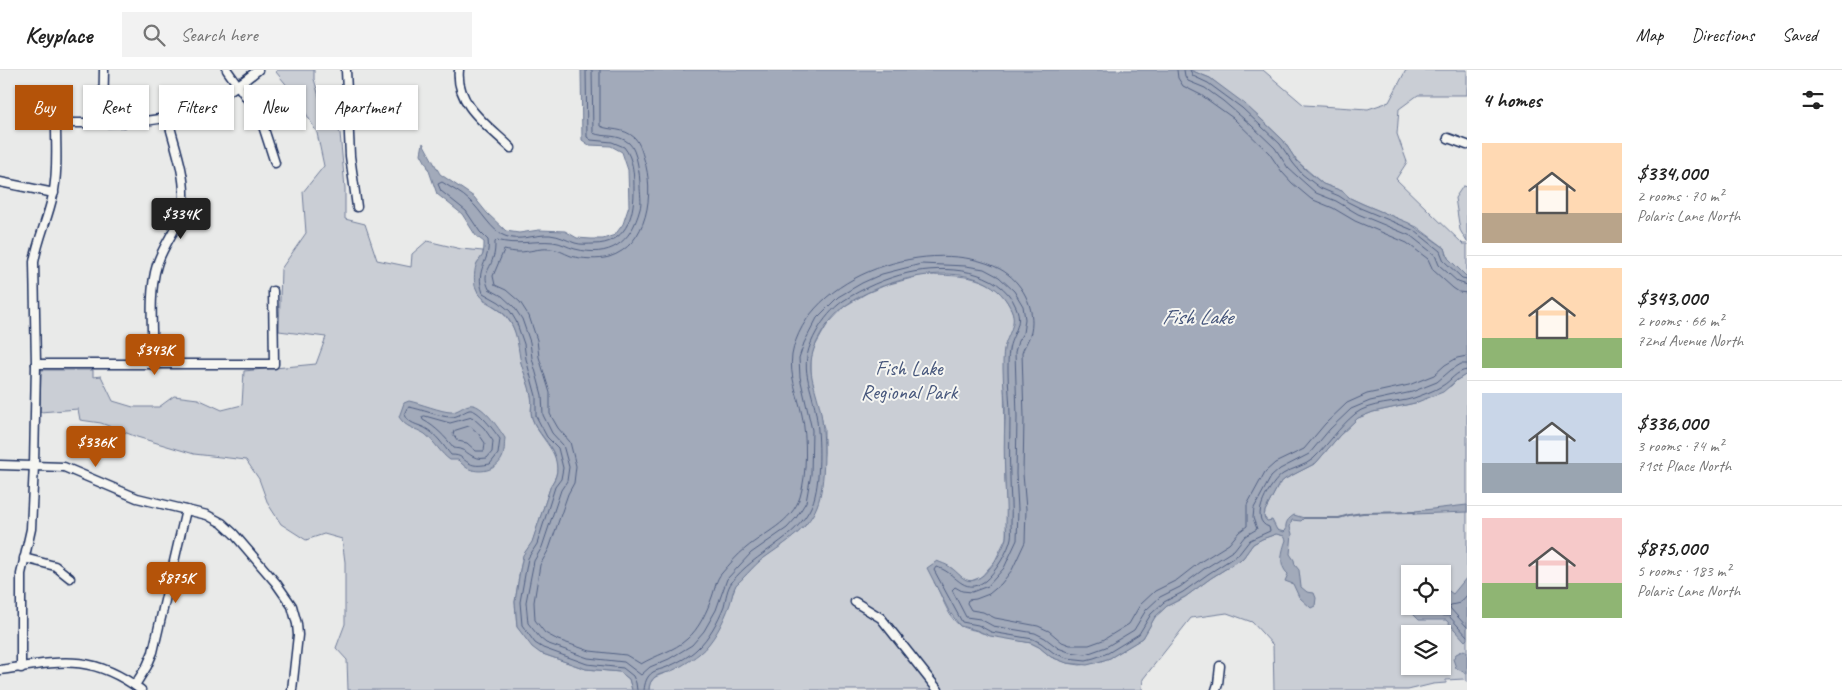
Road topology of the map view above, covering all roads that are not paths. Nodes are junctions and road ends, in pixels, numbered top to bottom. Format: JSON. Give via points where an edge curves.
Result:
{"nodes":[{"id":1,"x":104,"y":70,"type":"edge"},
{"id":2,"x":227,"y":70,"type":"edge"},
{"id":3,"x":258,"y":70,"type":"edge"},
{"id":4,"x":346,"y":70,"type":"edge"},
{"id":5,"x":459,"y":70,"type":"edge"},
{"id":6,"x":104,"y":85,"type":"edge"},
{"id":7,"x":237,"y":86,"type":"junction"},
{"id":8,"x":234,"y":88,"type":"edge"},
{"id":9,"x":83,"y":123,"type":"edge"},
{"id":10,"x":171,"y":130,"type":"edge"},
{"id":11,"x":1448,"y":138,"type":"dead end"},
{"id":12,"x":1467,"y":145,"type":"edge"},
{"id":13,"x":511,"y":148,"type":"dead end"},
{"id":14,"x":275,"y":163,"type":"dead end"},
{"id":15,"x":0,"y":182,"type":"edge"},
{"id":16,"x":54,"y":193,"type":"junction"},
{"id":17,"x":357,"y":207,"type":"dead end"},
{"id":18,"x":273,"y":291,"type":"dead end"},
{"id":19,"x":36,"y":364,"type":"junction"},
{"id":20,"x":153,"y":365,"type":"junction"},
{"id":21,"x":0,"y":465,"type":"edge"},
{"id":22,"x":34,"y":465,"type":"junction"},
{"id":23,"x":186,"y":510,"type":"junction"},
{"id":24,"x":24,"y":558,"type":"junction"},
{"id":25,"x":70,"y":578,"type":"dead end"},
{"id":26,"x":855,"y":602,"type":"dead end"},
{"id":27,"x":1220,"y":666,"type":"dead end"},
{"id":28,"x":21,"y":668,"type":"junction"},
{"id":29,"x":0,"y":670,"type":"edge"},
{"id":30,"x":138,"y":688,"type":"edge"},
{"id":31,"x":292,"y":690,"type":"edge"},
{"id":32,"x":938,"y":690,"type":"edge"},
{"id":33,"x":1216,"y":690,"type":"edge"}],
"edges":[{"from":1,"to":6,"type":"street"},
{"from":2,"to":7,"type":"street"},
{"from":3,"to":7,"type":"street"},
{"from":4,"to":17,"type":"street","via":[[350,156]]},
{"from":5,"to":13,"type":"street","via":[[460,84],[468,105]]},
{"from":7,"to":8,"type":"street"},
{"from":7,"to":14,"type":"street","via":[[256,111]]},
{"from":9,"to":16,"type":"street","via":[[56,126]]},
{"from":10,"to":20,"type":"street","via":[[184,198],[176,227],[161,252],[153,280]]},
{"from":11,"to":12,"type":"street"},
{"from":15,"to":16,"type":"street"},
{"from":16,"to":19,"type":"street","via":[[34,262]]},
{"from":18,"to":20,"type":"street","via":[[274,364]]},
{"from":19,"to":20,"type":"street"},
{"from":19,"to":22,"type":"street"},
{"from":21,"to":22,"type":"street"},
{"from":22,"to":23,"type":"street","via":[[64,467],[137,498]]},
{"from":22,"to":24,"type":"street","via":[[33,520]]},
{"from":23,"to":30,"type":"street","via":[[153,652]]},
{"from":23,"to":31,"type":"street","via":[[207,515],[228,527],[286,597],[295,615],[298,635]]},
{"from":24,"to":25,"type":"street","via":[[55,566]]},
{"from":24,"to":28,"type":"street"},
{"from":26,"to":32,"type":"street","via":[[881,618]]},
{"from":27,"to":33,"type":"street"},
{"from":28,"to":29,"type":"street"},
{"from":28,"to":30,"type":"street","via":[[60,662],[80,663],[102,668]]}]}
